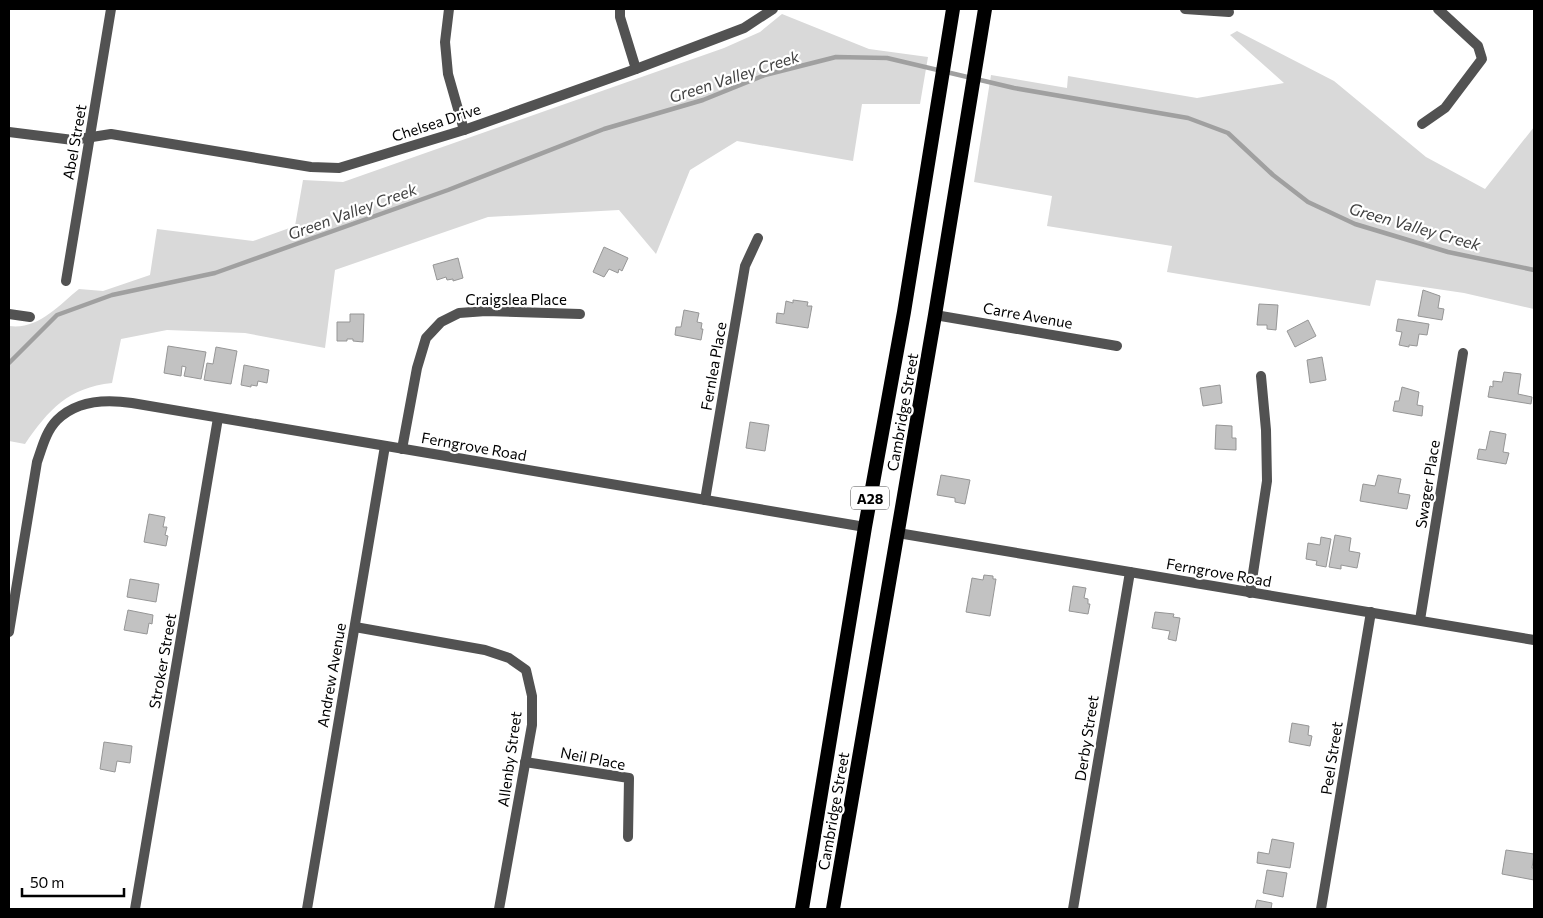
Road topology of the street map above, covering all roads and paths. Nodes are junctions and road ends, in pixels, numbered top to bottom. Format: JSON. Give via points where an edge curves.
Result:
{"nodes":[{"id":1,"x":111,"y":9,"type":"edge"},
{"id":2,"x":449,"y":9,"type":"edge"},
{"id":3,"x":620,"y":9,"type":"edge"},
{"id":4,"x":773,"y":9,"type":"edge"},
{"id":5,"x":953,"y":9,"type":"edge"},
{"id":6,"x":985,"y":9,"type":"edge"},
{"id":7,"x":1185,"y":9,"type":"edge"},
{"id":8,"x":1438,"y":9,"type":"edge"},
{"id":9,"x":1229,"y":12,"type":"dead end"},
{"id":10,"x":636,"y":69,"type":"junction"},
{"id":11,"x":1422,"y":124,"type":"dead end"},
{"id":12,"x":464,"y":130,"type":"junction"},
{"id":13,"x":9,"y":132,"type":"edge"},
{"id":14,"x":90,"y":137,"type":"junction"},
{"id":15,"x":758,"y":238,"type":"dead end"},
{"id":16,"x":66,"y":281,"type":"dead end"},
{"id":17,"x":9,"y":314,"type":"edge"},
{"id":18,"x":580,"y":314,"type":"dead end"},
{"id":19,"x":935,"y":315,"type":"junction"},
{"id":20,"x":30,"y":318,"type":"dead end"},
{"id":21,"x":1117,"y":346,"type":"dead end"},
{"id":22,"x":1463,"y":353,"type":"dead end"},
{"id":23,"x":1261,"y":376,"type":"dead end"},
{"id":24,"x":218,"y":418,"type":"junction"},
{"id":25,"x":385,"y":446,"type":"junction"},
{"id":26,"x":402,"y":449,"type":"junction"},
{"id":27,"x":705,"y":500,"type":"junction"},
{"id":28,"x":865,"y":527,"type":"junction"},
{"id":29,"x":898,"y":534,"type":"junction"},
{"id":30,"x":1130,"y":572,"type":"junction"},
{"id":31,"x":1250,"y":593,"type":"junction"},
{"id":32,"x":1371,"y":612,"type":"junction"},
{"id":33,"x":1420,"y":620,"type":"junction"},
{"id":34,"x":355,"y":627,"type":"junction"},
{"id":35,"x":9,"y":632,"type":"edge"},
{"id":36,"x":1534,"y":640,"type":"edge"},
{"id":37,"x":526,"y":762,"type":"junction"},
{"id":38,"x":628,"y":837,"type":"dead end"},
{"id":39,"x":135,"y":909,"type":"edge"},
{"id":40,"x":307,"y":909,"type":"edge"},
{"id":41,"x":499,"y":909,"type":"edge"},
{"id":42,"x":802,"y":909,"type":"edge"},
{"id":43,"x":833,"y":909,"type":"edge"},
{"id":44,"x":1073,"y":909,"type":"edge"},
{"id":45,"x":1321,"y":909,"type":"edge"}],
"edges":[{"from":1,"to":14,"type":"street","name":"Abel Street"},
{"from":2,"to":12,"type":"street","via":[[445,42],[448,74]]},
{"from":3,"to":10,"type":"street"},
{"from":4,"to":10,"type":"street","name":"Chelsea Drive","via":[[744,28]]},
{"from":5,"to":28,"type":"highway","name":"Cambridge Street","number":"A28"},
{"from":6,"to":19,"type":"highway","name":"Cambridge Street","number":"A28"},
{"from":7,"to":9,"type":"street"},
{"from":8,"to":11,"type":"street","via":[[1478,46],[1482,59],[1444,108]]},
{"from":10,"to":12,"type":"street","name":"Chelsea Drive"},
{"from":12,"to":14,"type":"street","name":"Chelsea Drive","via":[[339,168],[311,167],[111,134]]},
{"from":13,"to":14,"type":"street","name":"Chelsea Drive","via":[[73,140]]},
{"from":14,"to":16,"type":"street","name":"Abel Street"},
{"from":15,"to":27,"type":"street","name":"Fernlea Place","via":[[745,266]]},
{"from":17,"to":20,"type":"street"},
{"from":18,"to":26,"type":"street","name":"Craigslea Place","via":[[486,311],[459,313],[441,322],[426,338]]},
{"from":19,"to":21,"type":"street","name":"Carre Avenue"},
{"from":19,"to":29,"type":"highway","name":"Cambridge Street","number":"A28"},
{"from":22,"to":33,"type":"street","name":"Swager Place"},
{"from":23,"to":31,"type":"street","via":[[1267,481]]},
{"from":24,"to":25,"type":"street","name":"Ferngrove Road"},
{"from":24,"to":35,"type":"street","name":"Ferngrove Road","via":[[115,401],[78,405],[57,420],[37,462]]},
{"from":24,"to":39,"type":"street","name":"Stroker Street"},
{"from":25,"to":26,"type":"street","name":"Ferngrove Road"},
{"from":25,"to":34,"type":"street","name":"Andrew Avenue"},
{"from":26,"to":27,"type":"street","name":"Ferngrove Road"},
{"from":27,"to":28,"type":"street","name":"Ferngrove Road"},
{"from":28,"to":42,"type":"highway","name":"Cambridge Street","number":"A28"},
{"from":29,"to":30,"type":"street","name":"Ferngrove Road"},
{"from":29,"to":43,"type":"highway","name":"Cambridge Street","number":"A28"},
{"from":30,"to":31,"type":"street","name":"Ferngrove Road"},
{"from":30,"to":44,"type":"street","name":"Derby Street"},
{"from":31,"to":32,"type":"street","name":"Ferngrove Road"},
{"from":32,"to":33,"type":"street","name":"Ferngrove Road"},
{"from":32,"to":45,"type":"street","name":"Peel Street"},
{"from":33,"to":36,"type":"street","name":"Ferngrove Road"},
{"from":34,"to":37,"type":"street","name":"Allenby Street","via":[[485,650],[509,658],[526,670],[532,696],[532,725]]},
{"from":34,"to":40,"type":"street","name":"Andrew Avenue"},
{"from":37,"to":38,"type":"street","name":"Neil Place","via":[[629,778]]},
{"from":37,"to":41,"type":"street","name":"Allenby Street"}]}
